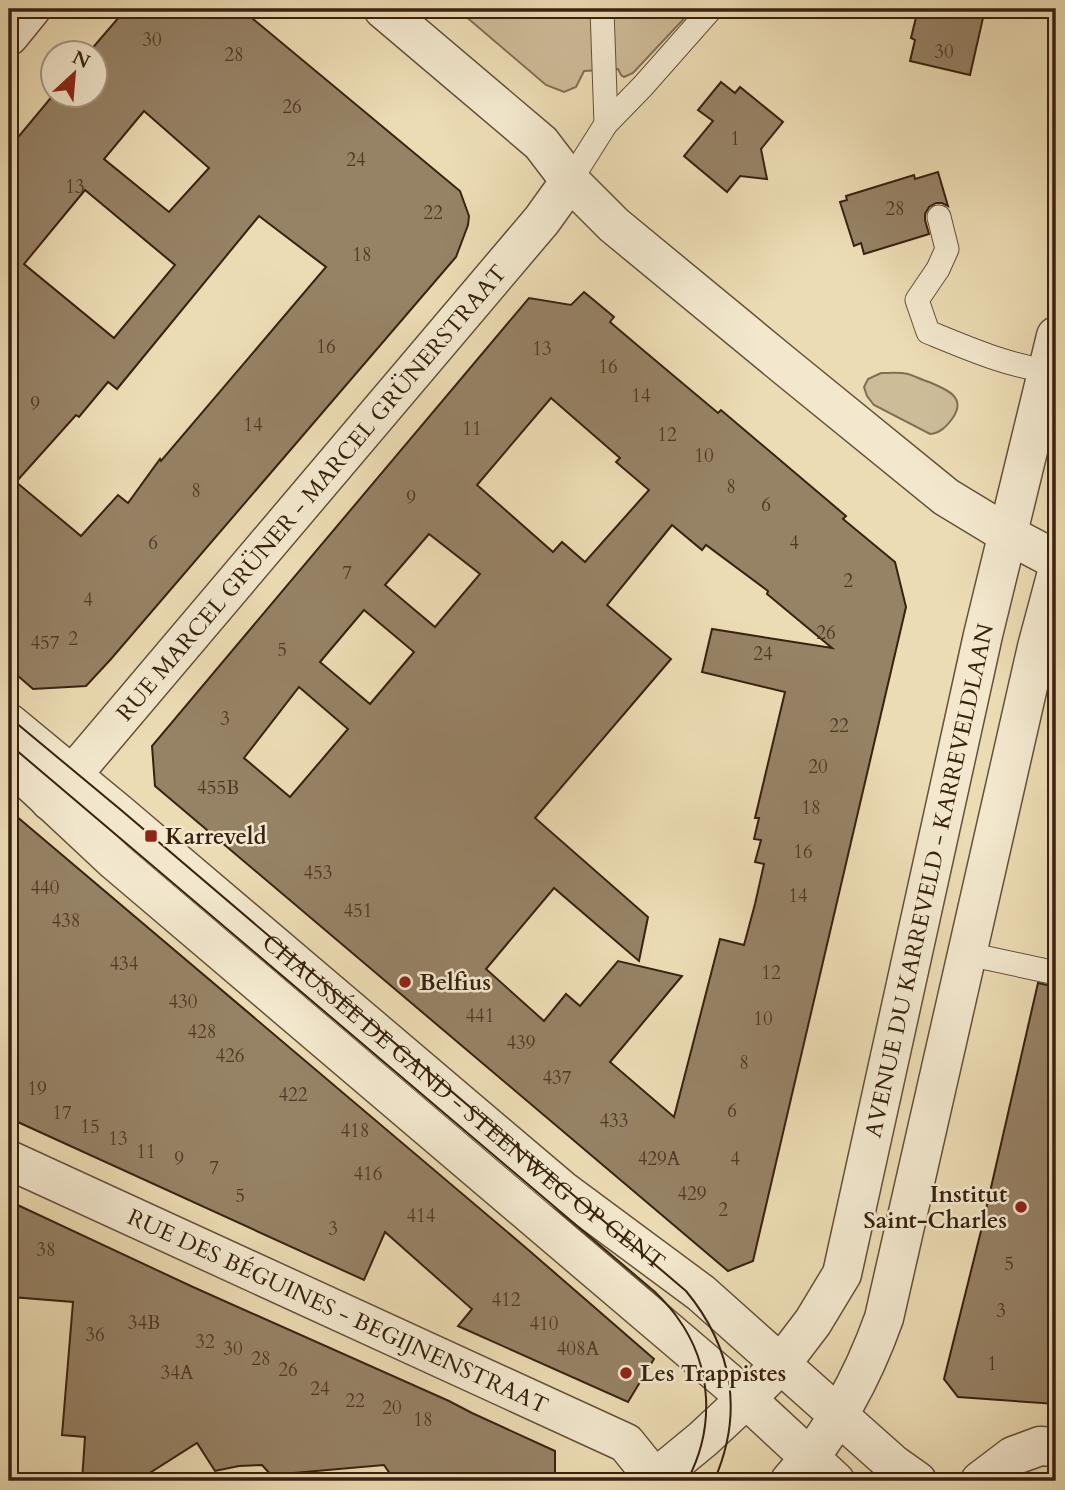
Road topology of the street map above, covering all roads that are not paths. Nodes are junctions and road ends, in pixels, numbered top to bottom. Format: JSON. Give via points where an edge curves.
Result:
{"nodes":[{"id":1,"x":32,"y":9,"type":"edge"},
{"id":2,"x":383,"y":9,"type":"edge"},
{"id":3,"x":602,"y":9,"type":"edge"},
{"id":4,"x":711,"y":9,"type":"edge"},
{"id":5,"x":9,"y":36,"type":"edge"},
{"id":6,"x":606,"y":124,"type":"junction"},
{"id":7,"x":570,"y":181,"type":"junction"},
{"id":8,"x":939,"y":217,"type":"dead end"},
{"id":9,"x":1052,"y":354,"type":"edge"},
{"id":10,"x":1007,"y":534,"type":"junction"},
{"id":11,"x":1056,"y":560,"type":"edge"},
{"id":12,"x":1056,"y":576,"type":"edge"},
{"id":13,"x":9,"y":723,"type":"edge"},
{"id":14,"x":9,"y":762,"type":"edge"},
{"id":15,"x":61,"y":788,"type":"junction"},
{"id":16,"x":968,"y":954,"type":"junction"},
{"id":17,"x":1056,"y":973,"type":"edge"},
{"id":18,"x":9,"y":1160,"type":"edge"},
{"id":19,"x":781,"y":1364,"type":"junction"},
{"id":20,"x":746,"y":1399,"type":"junction"},
{"id":21,"x":838,"y":1415,"type":"junction"},
{"id":22,"x":1056,"y":1447,"type":"edge"},
{"id":23,"x":812,"y":1474,"type":"edge"},
{"id":24,"x":654,"y":1480,"type":"edge"},
{"id":25,"x":917,"y":1481,"type":"edge"},
{"id":26,"x":980,"y":1481,"type":"edge"}],
"edges":[{"from":1,"to":5,"type":"street"},
{"from":2,"to":7,"type":"street","via":[[541,143]]},
{"from":3,"to":6,"type":"lane"},
{"from":4,"to":6,"type":"lane"},
{"from":6,"to":7,"type":"lane"},
{"from":7,"to":10,"type":"street","via":[[614,225],[946,497]]},
{"from":7,"to":15,"type":"street","name":"RUE MARCEL GRÜNER - MARCEL GRÜNERSTRAAT","via":[[542,220]]},
{"from":8,"to":9,"type":"lane","via":[[947,249],[917,300],[928,332],[1025,368]]},
{"from":9,"to":10,"type":"street","name":"AVENUE DU KARREVELD - KARREVELDLAAN"},
{"from":10,"to":11,"type":"street"},
{"from":10,"to":19,"type":"street","name":"AVENUE DU KARREVELD - KARREVELDLAAN","via":[[842,1274]]},
{"from":12,"to":16,"type":"street"},
{"from":13,"to":15,"type":"street","name":"CHAUSSÉE DE GAND - STEENWEG OP GENT"},
{"from":14,"to":15,"type":"street","name":"CHAUSSÉE DE GAND - STEENWEG OP GENT"},
{"from":15,"to":19,"type":"street","name":"CHAUSSÉE DE GAND - STEENWEG OP GENT","via":[[562,1190],[701,1293]]},
{"from":15,"to":20,"type":"street","name":"CHAUSSÉE DE GAND - STEENWEG OP GENT","via":[[125,870]]},
{"from":16,"to":17,"type":"lane"},
{"from":16,"to":21,"type":"street","via":[[884,1318],[871,1354]]},
{"from":18,"to":24,"type":"street","name":"RUE DES BÉGUINES - BEGIJNENSTRAAT","via":[[626,1443]]},
{"from":19,"to":20,"type":"street","name":"AVENUE DU KARREVELD - KARREVELDLAAN"},
{"from":19,"to":21,"type":"street","name":"CHAUSSÉE DE GAND - STEENWEG OP GENT"},
{"from":20,"to":23,"type":"street","name":"CHAUSSÉE DE GAND - STEENWEG OP GENT"},
{"from":20,"to":24,"type":"street","name":"AVENUE DU KARREVELD - KARREVELDLAAN"},
{"from":21,"to":23,"type":"street"},
{"from":21,"to":25,"type":"street","name":"CHAUSSÉE DE GAND - STEENWEG OP GENT"},
{"from":22,"to":26,"type":"street","via":[[1040,1446],[1013,1456]]}]}
